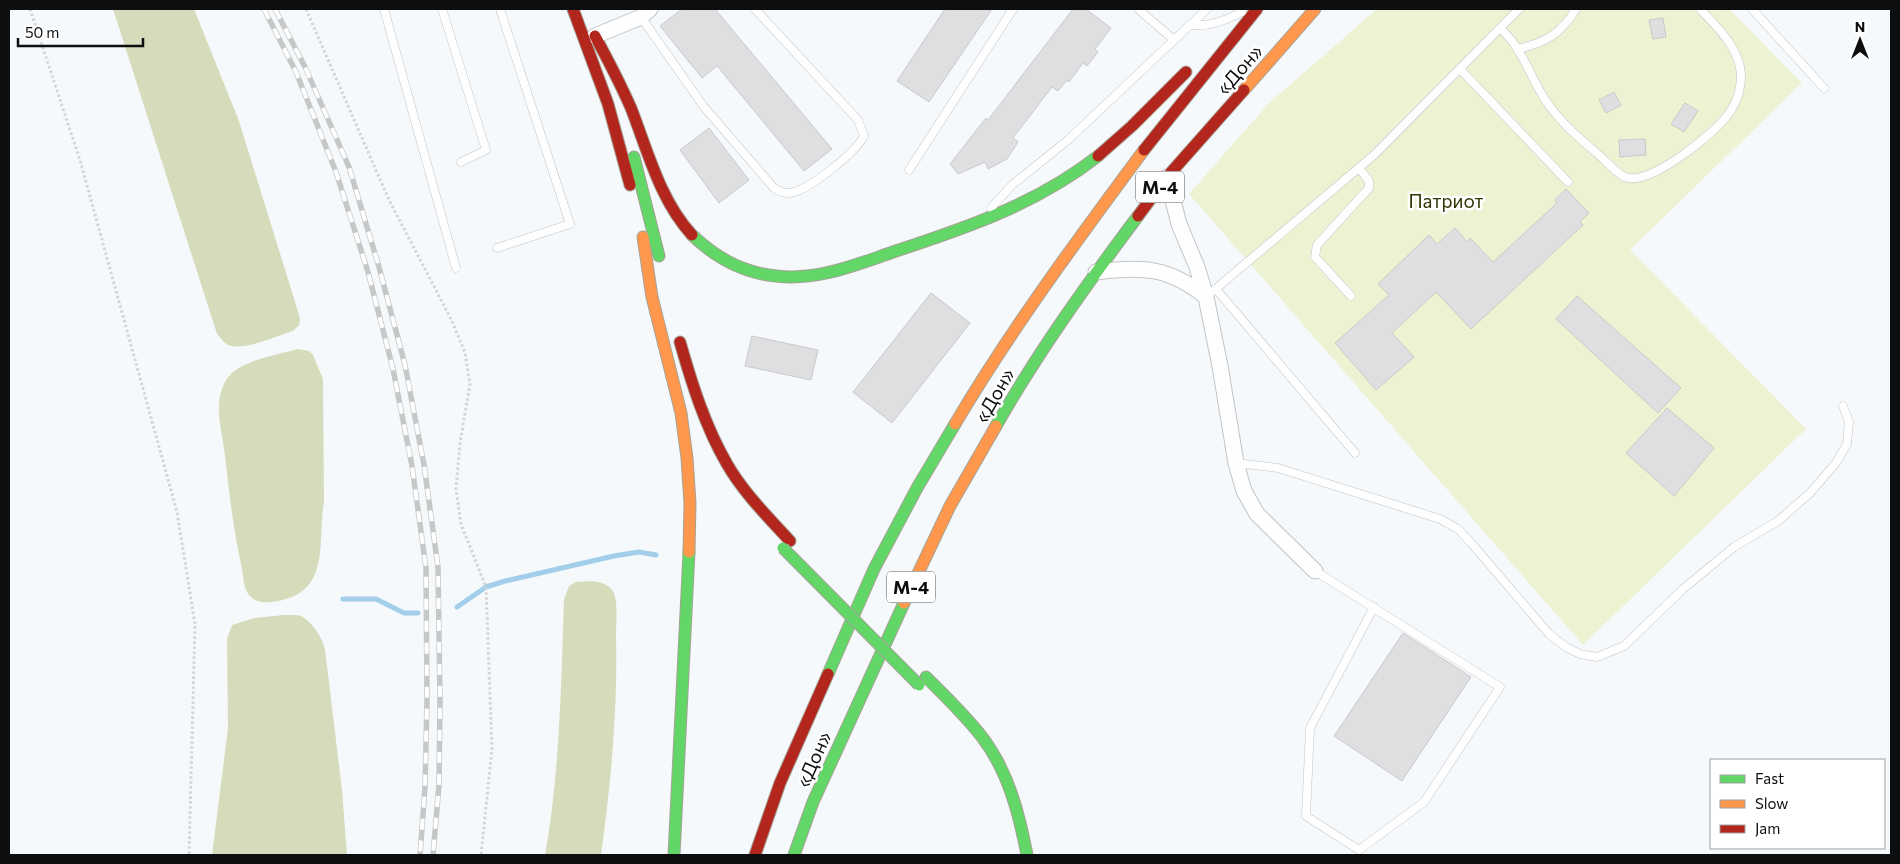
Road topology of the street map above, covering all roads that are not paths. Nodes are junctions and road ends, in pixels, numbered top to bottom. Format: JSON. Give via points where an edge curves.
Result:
{"nodes":[{"id":1,"x":384,"y":9,"type":"edge"},
{"id":2,"x":442,"y":9,"type":"edge"},
{"id":3,"x":500,"y":9,"type":"edge"},
{"id":4,"x":573,"y":9,"type":"edge"},
{"id":5,"x":582,"y":9,"type":"edge"},
{"id":6,"x":755,"y":9,"type":"edge"},
{"id":7,"x":1013,"y":9,"type":"edge"},
{"id":8,"x":1138,"y":9,"type":"edge"},
{"id":9,"x":1207,"y":9,"type":"edge"},
{"id":10,"x":1248,"y":9,"type":"edge"},
{"id":11,"x":1253,"y":9,"type":"edge"},
{"id":12,"x":1257,"y":9,"type":"edge"},
{"id":13,"x":1315,"y":9,"type":"edge"},
{"id":14,"x":1519,"y":9,"type":"edge"},
{"id":15,"x":1576,"y":9,"type":"edge"},
{"id":16,"x":1700,"y":9,"type":"edge"},
{"id":17,"x":1752,"y":9,"type":"edge"},
{"id":18,"x":645,"y":13,"type":"edge"},
{"id":19,"x":1189,"y":25,"type":"junction"},
{"id":20,"x":1500,"y":28,"type":"junction"},
{"id":21,"x":590,"y":38,"type":"junction"},
{"id":22,"x":1173,"y":39,"type":"junction"},
{"id":23,"x":1217,"y":41,"type":"dead end"},
{"id":24,"x":1518,"y":49,"type":"junction"},
{"id":25,"x":1192,"y":66,"type":"dead end"},
{"id":26,"x":1460,"y":69,"type":"junction"},
{"id":27,"x":1824,"y":88,"type":"dead end"},
{"id":28,"x":461,"y":162,"type":"dead end"},
{"id":29,"x":1359,"y":168,"type":"junction"},
{"id":30,"x":909,"y":170,"type":"dead end"},
{"id":31,"x":1167,"y":177,"type":"junction"},
{"id":32,"x":1568,"y":182,"type":"dead end"},
{"id":33,"x":978,"y":223,"type":"junction"},
{"id":34,"x":643,"y":237,"type":"junction"},
{"id":35,"x":497,"y":248,"type":"dead end"},
{"id":36,"x":456,"y":268,"type":"dead end"},
{"id":37,"x":662,"y":270,"type":"dead end"},
{"id":38,"x":1096,"y":272,"type":"junction"},
{"id":39,"x":1211,"y":293,"type":"junction"},
{"id":40,"x":1351,"y":296,"type":"dead end"},
{"id":41,"x":676,"y":326,"type":"dead end"},
{"id":42,"x":1843,"y":406,"type":"dead end"},
{"id":43,"x":1355,"y":453,"type":"dead end"},
{"id":44,"x":1236,"y":462,"type":"junction"},
{"id":45,"x":787,"y":545,"type":"junction"},
{"id":46,"x":1315,"y":570,"type":"joint"},
{"id":47,"x":1374,"y":608,"type":"junction"},
{"id":48,"x":922,"y":681,"type":"junction"},
{"id":49,"x":942,"y":710,"type":"dead end"},
{"id":50,"x":1006,"y":817,"type":"dead end"},
{"id":51,"x":674,"y":855,"type":"edge"},
{"id":52,"x":755,"y":855,"type":"edge"},
{"id":53,"x":794,"y":855,"type":"edge"},
{"id":54,"x":1016,"y":855,"type":"edge"},
{"id":55,"x":1028,"y":855,"type":"edge"}],
"edges":[{"from":1,"to":36,"type":"lane"},
{"from":2,"to":28,"type":"lane","via":[[486,150]]},
{"from":3,"to":35,"type":"lane","via":[[570,224]]},
{"from":4,"to":21,"type":"main road"},
{"from":5,"to":21,"type":"main road"},
{"from":6,"to":18,"type":"lane","via":[[858,120],[864,136],[860,144],[822,176],[789,193],[774,188],[704,107]]},
{"from":7,"to":30,"type":"lane"},
{"from":8,"to":22,"type":"lane"},
{"from":9,"to":19,"type":"lane"},
{"from":10,"to":19,"type":"lane","via":[[1210,26]]},
{"from":11,"to":23,"type":"main road"},
{"from":12,"to":52,"type":"main road","name":"«Дон»","number":"М-4","via":[[1148,145],[1065,256],[990,365],[916,488],[874,569],[780,783]]},
{"from":13,"to":31,"type":"main road","name":"«Дон»","number":"М-4"},
{"from":14,"to":20,"type":"lane"},
{"from":15,"to":24,"type":"lane","via":[[1553,37]]},
{"from":16,"to":24,"type":"lane","via":[[1729,42],[1737,58],[1741,73],[1735,103],[1726,118],[1666,166],[1634,179],[1626,177],[1575,134],[1547,102]]},
{"from":17,"to":27,"type":"lane"},
{"from":18,"to":21,"type":"street"},
{"from":19,"to":22,"type":"lane"},
{"from":20,"to":24,"type":"lane"},
{"from":20,"to":26,"type":"lane"},
{"from":21,"to":33,"type":"main road","via":[[617,78],[672,210],[688,231],[722,260],[756,273],[797,277],[813,275],[847,267]]},
{"from":21,"to":34,"type":"main road"},
{"from":21,"to":37,"type":"main road","via":[[625,126]]},
{"from":22,"to":33,"type":"lane","via":[[1068,140],[1012,185]]},
{"from":25,"to":33,"type":"main road","via":[[1131,128],[1072,175],[1031,201]]},
{"from":26,"to":29,"type":"lane"},
{"from":26,"to":32,"type":"lane"},
{"from":29,"to":39,"type":"lane"},
{"from":29,"to":40,"type":"lane","via":[[1369,188],[1317,245],[1315,256]]},
{"from":31,"to":38,"type":"main road","name":"«Дон»","number":"М-4"},
{"from":31,"to":39,"type":"street","via":[[1179,224]]},
{"from":34,"to":45,"type":"main road","via":[[694,413],[718,470],[738,499]]},
{"from":34,"to":51,"type":"main road","via":[[652,297],[680,413],[690,503]]},
{"from":38,"to":39,"type":"street","via":[[1132,269],[1164,272]]},
{"from":38,"to":53,"type":"main road","name":"«Дон»","number":"М-4","via":[[1022,379],[950,506],[879,654],[813,802]]},
{"from":39,"to":43,"type":"lane"},
{"from":39,"to":44,"type":"street"},
{"from":41,"to":45,"type":"main road","via":[[702,410],[727,464]]},
{"from":42,"to":44,"type":"lane","via":[[1850,422],[1847,444],[1836,463],[1810,493],[1778,521],[1734,547],[1624,646],[1597,657],[1580,654],[1549,634],[1458,529],[1440,519],[1278,468]]},
{"from":44,"to":46,"type":"street","via":[[1244,491],[1257,514]]},
{"from":45,"to":48,"type":"main road"},
{"from":46,"to":47,"type":"lane"},
{"from":47,"to":47,"type":"lane","via":[[1500,687],[1424,802],[1359,850],[1306,816],[1310,728]]},
{"from":48,"to":49,"type":"main road"},
{"from":48,"to":55,"type":"main road","via":[[968,720],[983,738],[1008,782]]},
{"from":50,"to":54,"type":"main road"}]}
